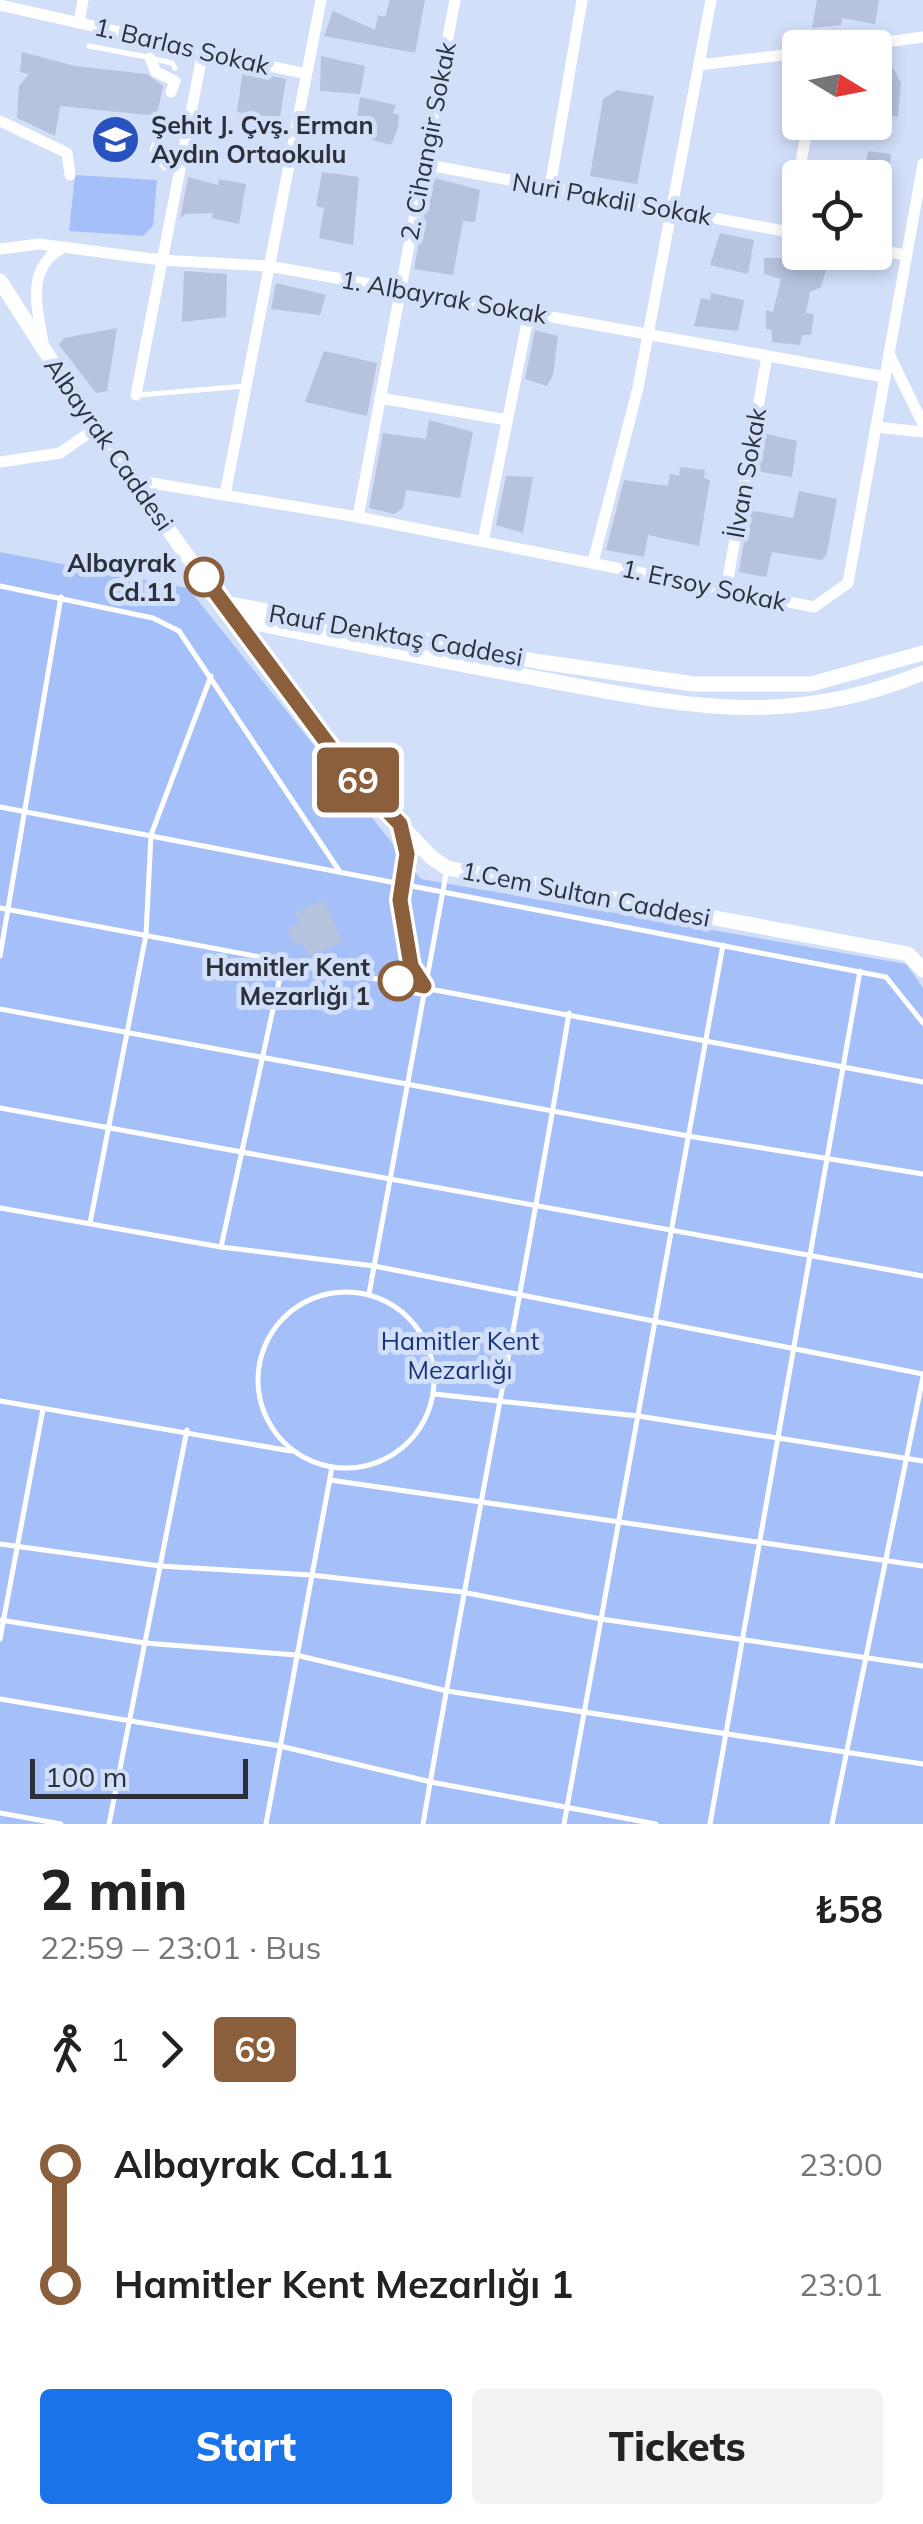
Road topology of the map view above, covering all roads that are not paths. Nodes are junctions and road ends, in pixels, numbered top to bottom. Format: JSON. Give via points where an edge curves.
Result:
{"nodes":[{"id":1,"x":83,"y":0,"type":"edge"},
{"id":2,"x":321,"y":0,"type":"edge"},
{"id":3,"x":454,"y":0,"type":"edge"},
{"id":4,"x":582,"y":0,"type":"edge"},
{"id":5,"x":711,"y":0,"type":"edge"},
{"id":6,"x":0,"y":5,"type":"edge"},
{"id":7,"x":79,"y":22,"type":"junction"},
{"id":8,"x":923,"y":38,"type":"edge"},
{"id":9,"x":154,"y":40,"type":"junction"},
{"id":10,"x":892,"y":42,"type":"edge"},
{"id":11,"x":89,"y":46,"type":"dead end"},
{"id":12,"x":202,"y":51,"type":"junction"},
{"id":13,"x":782,"y":55,"type":"edge"},
{"id":14,"x":150,"y":58,"type":"junction"},
{"id":15,"x":699,"y":65,"type":"junction"},
{"id":16,"x":175,"y":68,"type":"dead end"},
{"id":17,"x":306,"y":74,"type":"junction"},
{"id":18,"x":171,"y":92,"type":"dead end"},
{"id":19,"x":0,"y":121,"type":"edge"},
{"id":20,"x":164,"y":128,"type":"dead end"},
{"id":21,"x":423,"y":164,"type":"junction"},
{"id":22,"x":923,"y":164,"type":"edge"},
{"id":23,"x":166,"y":165,"type":"dead end"},
{"id":24,"x":70,"y":175,"type":"dead end"},
{"id":25,"x":550,"y":187,"type":"junction"},
{"id":26,"x":672,"y":209,"type":"junction"},
{"id":27,"x":782,"y":230,"type":"edge"},
{"id":28,"x":64,"y":247,"type":"junction"},
{"id":29,"x":0,"y":249,"type":"edge"},
{"id":30,"x":892,"y":252,"type":"edge"},
{"id":31,"x":905,"y":255,"type":"junction"},
{"id":32,"x":160,"y":260,"type":"junction"},
{"id":33,"x":269,"y":266,"type":"junction"},
{"id":34,"x":400,"y":289,"type":"junction"},
{"id":35,"x":2,"y":290,"type":"edge"},
{"id":36,"x":529,"y":313,"type":"junction"},
{"id":37,"x":645,"y":334,"type":"junction"},
{"id":38,"x":45,"y":352,"type":"junction"},
{"id":39,"x":888,"y":354,"type":"junction"},
{"id":40,"x":767,"y":356,"type":"junction"},
{"id":41,"x":885,"y":377,"type":"junction"},
{"id":42,"x":246,"y":386,"type":"junction"},
{"id":43,"x":136,"y":395,"type":"joint"},
{"id":44,"x":380,"y":398,"type":"junction"},
{"id":45,"x":508,"y":420,"type":"junction"},
{"id":46,"x":923,"y":424,"type":"edge"},
{"id":47,"x":876,"y":427,"type":"junction"},
{"id":48,"x":96,"y":428,"type":"junction"},
{"id":49,"x":923,"y":432,"type":"edge"},
{"id":50,"x":0,"y":462,"type":"edge"},
{"id":51,"x":134,"y":480,"type":"junction"},
{"id":52,"x":225,"y":496,"type":"junction"},
{"id":53,"x":358,"y":518,"type":"junction"},
{"id":54,"x":483,"y":541,"type":"junction"},
{"id":55,"x":593,"y":562,"type":"junction"},
{"id":56,"x":0,"y":586,"type":"edge"},
{"id":57,"x":726,"y":590,"type":"junction"},
{"id":58,"x":61,"y":597,"type":"junction"},
{"id":59,"x":224,"y":603,"type":"junction"},
{"id":60,"x":237,"y":619,"type":"junction"},
{"id":61,"x":923,"y":653,"type":"edge"},
{"id":62,"x":923,"y":674,"type":"edge"},
{"id":63,"x":211,"y":676,"type":"junction"},
{"id":64,"x":0,"y":807,"type":"edge"},
{"id":65,"x":26,"y":812,"type":"junction"},
{"id":66,"x":400,"y":824,"type":"junction"},
{"id":67,"x":150,"y":835,"type":"junction"},
{"id":68,"x":447,"y":868,"type":"junction"},
{"id":69,"x":340,"y":872,"type":"junction"},
{"id":70,"x":402,"y":884,"type":"junction"},
{"id":71,"x":443,"y":892,"type":"junction"},
{"id":72,"x":0,"y":908,"type":"edge"},
{"id":73,"x":10,"y":910,"type":"junction"},
{"id":74,"x":146,"y":934,"type":"junction"},
{"id":75,"x":723,"y":944,"type":"junction"},
{"id":76,"x":0,"y":956,"type":"edge"},
{"id":77,"x":284,"y":960,"type":"junction"},
{"id":78,"x":923,"y":970,"type":"edge"},
{"id":79,"x":860,"y":971,"type":"junction"},
{"id":80,"x":426,"y":986,"type":"junction"},
{"id":81,"x":0,"y":1009,"type":"edge"},
{"id":82,"x":569,"y":1013,"type":"junction"},
{"id":83,"x":923,"y":1023,"type":"edge"},
{"id":84,"x":126,"y":1033,"type":"junction"},
{"id":85,"x":706,"y":1040,"type":"junction"},
{"id":86,"x":262,"y":1059,"type":"junction"},
{"id":87,"x":842,"y":1066,"type":"junction"},
{"id":88,"x":410,"y":1082,"type":"junction"},
{"id":89,"x":923,"y":1082,"type":"edge"},
{"id":90,"x":0,"y":1108,"type":"edge"},
{"id":91,"x":554,"y":1108,"type":"junction"},
{"id":92,"x":107,"y":1126,"type":"junction"},
{"id":93,"x":688,"y":1136,"type":"junction"},
{"id":94,"x":240,"y":1150,"type":"junction"},
{"id":95,"x":824,"y":1160,"type":"junction"},
{"id":96,"x":923,"y":1174,"type":"edge"},
{"id":97,"x":390,"y":1177,"type":"junction"},
{"id":98,"x":538,"y":1204,"type":"junction"},
{"id":99,"x":0,"y":1208,"type":"edge"},
{"id":100,"x":90,"y":1222,"type":"junction"},
{"id":101,"x":671,"y":1229,"type":"junction"},
{"id":102,"x":221,"y":1247,"type":"junction"},
{"id":103,"x":809,"y":1255,"type":"junction"},
{"id":104,"x":374,"y":1266,"type":"junction"},
{"id":105,"x":923,"y":1276,"type":"edge"},
{"id":106,"x":368,"y":1294,"type":"junction"},
{"id":107,"x":523,"y":1296,"type":"junction"},
{"id":108,"x":654,"y":1322,"type":"junction"},
{"id":109,"x":793,"y":1348,"type":"junction"},
{"id":110,"x":923,"y":1375,"type":"edge"},
{"id":111,"x":434,"y":1394,"type":"junction"},
{"id":112,"x":0,"y":1402,"type":"edge"},
{"id":113,"x":500,"y":1402,"type":"junction"},
{"id":114,"x":44,"y":1409,"type":"junction"},
{"id":115,"x":638,"y":1416,"type":"junction"},
{"id":116,"x":187,"y":1430,"type":"junction"},
{"id":117,"x":778,"y":1438,"type":"junction"},
{"id":118,"x":294,"y":1452,"type":"junction"},
{"id":119,"x":907,"y":1459,"type":"junction"},
{"id":120,"x":923,"y":1461,"type":"edge"},
{"id":121,"x":332,"y":1466,"type":"junction"},
{"id":122,"x":330,"y":1480,"type":"junction"},
{"id":123,"x":480,"y":1498,"type":"junction"},
{"id":124,"x":618,"y":1522,"type":"junction"},
{"id":125,"x":761,"y":1543,"type":"junction"},
{"id":126,"x":0,"y":1544,"type":"edge"},
{"id":127,"x":17,"y":1549,"type":"junction"},
{"id":128,"x":886,"y":1562,"type":"junction"},
{"id":129,"x":160,"y":1566,"type":"junction"},
{"id":130,"x":923,"y":1566,"type":"edge"},
{"id":131,"x":311,"y":1574,"type":"junction"},
{"id":132,"x":462,"y":1592,"type":"junction"},
{"id":133,"x":2,"y":1620,"type":"edge"},
{"id":134,"x":601,"y":1620,"type":"junction"},
{"id":135,"x":0,"y":1639,"type":"edge"},
{"id":136,"x":740,"y":1640,"type":"junction"},
{"id":137,"x":145,"y":1643,"type":"junction"},
{"id":138,"x":296,"y":1655,"type":"junction"},
{"id":139,"x":868,"y":1659,"type":"junction"},
{"id":140,"x":923,"y":1666,"type":"edge"},
{"id":141,"x":446,"y":1691,"type":"junction"},
{"id":142,"x":0,"y":1699,"type":"edge"},
{"id":143,"x":584,"y":1712,"type":"junction"},
{"id":144,"x":130,"y":1720,"type":"junction"},
{"id":145,"x":724,"y":1732,"type":"junction"},
{"id":146,"x":280,"y":1746,"type":"junction"},
{"id":147,"x":849,"y":1753,"type":"junction"},
{"id":148,"x":923,"y":1764,"type":"edge"},
{"id":149,"x":430,"y":1782,"type":"junction"},
{"id":150,"x":567,"y":1808,"type":"junction"},
{"id":151,"x":0,"y":1813,"type":"edge"},
{"id":152,"x":61,"y":1824,"type":"edge"},
{"id":153,"x":109,"y":1824,"type":"edge"},
{"id":154,"x":266,"y":1824,"type":"edge"},
{"id":155,"x":424,"y":1824,"type":"edge"},
{"id":156,"x":564,"y":1824,"type":"edge"},
{"id":157,"x":656,"y":1824,"type":"edge"},
{"id":158,"x":710,"y":1824,"type":"edge"},
{"id":159,"x":832,"y":1824,"type":"edge"}],
"edges":[{"from":1,"to":7,"type":"street"},
{"from":2,"to":17,"type":"street"},
{"from":3,"to":21,"type":"street","name":"2. Cihangir Sokak"},
{"from":4,"to":25,"type":"street"},
{"from":5,"to":15,"type":"street"},
{"from":6,"to":7,"type":"street","name":"1. Barlas Sokak"},
{"from":7,"to":9,"type":"street","name":"1. Barlas Sokak"},
{"from":8,"to":10,"type":"street"},
{"from":9,"to":12,"type":"street","name":"1. Barlas Sokak"},
{"from":9,"to":14,"type":"lane"},
{"from":11,"to":14,"type":"lane"},
{"from":12,"to":17,"type":"street","name":"1. Barlas Sokak"},
{"from":12,"to":32,"type":"street"},
{"from":13,"to":15,"type":"street"},
{"from":14,"to":16,"type":"lane"},
{"from":14,"to":18,"type":"street","via":[[156,72],[174,81]]},
{"from":15,"to":26,"type":"street"},
{"from":17,"to":33,"type":"street"},
{"from":19,"to":24,"type":"street","via":[[67,153]]},
{"from":20,"to":23,"type":"street","via":[[155,151]]},
{"from":21,"to":25,"type":"street","name":"Nuri Pakdil Sokak"},
{"from":21,"to":34,"type":"street","name":"2. Cihangir Sokak"},
{"from":22,"to":31,"type":"street","name":"1. Ersoy Sokak"},
{"from":25,"to":26,"type":"street","name":"Nuri Pakdil Sokak"},
{"from":26,"to":27,"type":"street","name":"Nuri Pakdil Sokak"},
{"from":26,"to":37,"type":"street"},
{"from":28,"to":29,"type":"street","name":"1. Albayrak Sokak"},
{"from":28,"to":32,"type":"street","name":"1. Albayrak Sokak"},
{"from":28,"to":38,"type":"street","via":[[45,258],[34,290]]},
{"from":30,"to":31,"type":"street"},
{"from":31,"to":39,"type":"street","name":"1. Ersoy Sokak"},
{"from":32,"to":33,"type":"street","name":"1. Albayrak Sokak"},
{"from":32,"to":43,"type":"street"},
{"from":33,"to":34,"type":"street","name":"1. Albayrak Sokak"},
{"from":33,"to":42,"type":"street"},
{"from":34,"to":36,"type":"street","name":"1. Albayrak Sokak"},
{"from":34,"to":44,"type":"street","name":"2. Cihangir Sokak"},
{"from":35,"to":38,"type":"street","name":"Albayrak Caddesi"},
{"from":36,"to":37,"type":"street","name":"1. Albayrak Sokak"},
{"from":36,"to":45,"type":"street"},
{"from":37,"to":40,"type":"street","name":"1. Albayrak Sokak"},
{"from":37,"to":55,"type":"street","via":[[638,388]]},
{"from":38,"to":48,"type":"street","name":"Albayrak Caddesi"},
{"from":39,"to":41,"type":"street","name":"1. Ersoy Sokak"},
{"from":39,"to":46,"type":"street"},
{"from":40,"to":41,"type":"street","name":"1. Albayrak Sokak"},
{"from":40,"to":57,"type":"street","name":"İlvan Sokak"},
{"from":41,"to":47,"type":"street","name":"1. Ersoy Sokak"},
{"from":42,"to":43,"type":"lane"},
{"from":42,"to":52,"type":"street"},
{"from":44,"to":45,"type":"street"},
{"from":44,"to":53,"type":"street","name":"2. Cihangir Sokak"},
{"from":45,"to":54,"type":"street"},
{"from":47,"to":49,"type":"street"},
{"from":47,"to":57,"type":"street","name":"1. Ersoy Sokak","via":[[848,583],[814,607]]},
{"from":48,"to":50,"type":"street","via":[[60,453]]},
{"from":48,"to":51,"type":"street","name":"Albayrak Caddesi"},
{"from":51,"to":52,"type":"street","name":"1. Ersoy Sokak"},
{"from":51,"to":59,"type":"street","name":"Albayrak Caddesi"},
{"from":52,"to":53,"type":"street","name":"1. Ersoy Sokak"},
{"from":53,"to":54,"type":"street","name":"1. Ersoy Sokak"},
{"from":54,"to":55,"type":"street","name":"1. Ersoy Sokak"},
{"from":55,"to":57,"type":"street","name":"1. Ersoy Sokak"},
{"from":56,"to":58,"type":"lane"},
{"from":58,"to":63,"type":"lane","via":[[166,624],[188,640]]},
{"from":58,"to":65,"type":"lane"},
{"from":59,"to":60,"type":"street","name":"Rauf Denktaş Caddesi"},
{"from":59,"to":61,"type":"street","name":"Rauf Denktaş Caddesi","via":[[694,684],[811,684]]},
{"from":60,"to":62,"type":"street","name":"Rauf Denktaş Caddesi","via":[[699,708],[788,709],[882,690]]},
{"from":60,"to":66,"type":"street","name":"1.Cem Sultan Caddesi","via":[[342,763]]},
{"from":63,"to":67,"type":"lane"},
{"from":63,"to":69,"type":"lane"},
{"from":64,"to":65,"type":"lane"},
{"from":65,"to":67,"type":"lane"},
{"from":65,"to":73,"type":"lane"},
{"from":66,"to":68,"type":"street","name":"1.Cem Sultan Caddesi"},
{"from":66,"to":70,"type":"lane","via":[[407,854]]},
{"from":67,"to":69,"type":"lane"},
{"from":67,"to":74,"type":"lane"},
{"from":68,"to":71,"type":"lane"},
{"from":68,"to":78,"type":"street","name":"1.Cem Sultan Caddesi","via":[[908,954]]},
{"from":69,"to":70,"type":"lane"},
{"from":70,"to":71,"type":"lane"},
{"from":70,"to":80,"type":"lane","via":[[411,966]]},
{"from":71,"to":75,"type":"lane"},
{"from":71,"to":80,"type":"lane"},
{"from":72,"to":73,"type":"lane"},
{"from":73,"to":74,"type":"lane"},
{"from":73,"to":76,"type":"lane"},
{"from":74,"to":77,"type":"lane"},
{"from":74,"to":84,"type":"lane"},
{"from":75,"to":79,"type":"lane"},
{"from":75,"to":85,"type":"lane"},
{"from":77,"to":80,"type":"lane"},
{"from":77,"to":86,"type":"lane"},
{"from":79,"to":83,"type":"lane","via":[[886,977]]},
{"from":79,"to":87,"type":"lane"},
{"from":80,"to":82,"type":"lane"},
{"from":80,"to":88,"type":"lane"},
{"from":81,"to":84,"type":"lane"},
{"from":82,"to":85,"type":"lane"},
{"from":82,"to":91,"type":"lane"},
{"from":84,"to":86,"type":"lane"},
{"from":84,"to":92,"type":"lane"},
{"from":85,"to":87,"type":"lane"},
{"from":85,"to":93,"type":"lane"},
{"from":86,"to":88,"type":"lane"},
{"from":86,"to":94,"type":"lane"},
{"from":87,"to":89,"type":"lane"},
{"from":87,"to":95,"type":"lane"},
{"from":88,"to":91,"type":"lane"},
{"from":88,"to":97,"type":"lane"},
{"from":90,"to":92,"type":"lane"},
{"from":91,"to":93,"type":"lane"},
{"from":91,"to":98,"type":"lane"},
{"from":92,"to":94,"type":"lane"},
{"from":92,"to":100,"type":"lane"},
{"from":93,"to":95,"type":"lane"},
{"from":93,"to":101,"type":"lane"},
{"from":94,"to":97,"type":"lane"},
{"from":94,"to":102,"type":"lane"},
{"from":95,"to":96,"type":"lane"},
{"from":95,"to":103,"type":"lane"},
{"from":97,"to":98,"type":"lane"},
{"from":97,"to":104,"type":"lane"},
{"from":98,"to":101,"type":"lane"},
{"from":98,"to":107,"type":"lane"},
{"from":99,"to":100,"type":"lane"},
{"from":100,"to":102,"type":"lane"},
{"from":101,"to":103,"type":"lane"},
{"from":101,"to":108,"type":"lane"},
{"from":102,"to":104,"type":"lane"},
{"from":103,"to":105,"type":"lane"},
{"from":103,"to":109,"type":"lane"},
{"from":104,"to":106,"type":"lane"},
{"from":104,"to":107,"type":"lane"},
{"from":106,"to":111,"type":"lane","via":[[393,1304],[420,1332],[434,1368]]},
{"from":106,"to":118,"type":"lane","via":[[342,1291],[303,1303],[273,1330],[261,1355],[262,1408]]},
{"from":107,"to":108,"type":"lane"},
{"from":107,"to":113,"type":"lane"},
{"from":108,"to":109,"type":"lane"},
{"from":108,"to":115,"type":"lane"},
{"from":109,"to":110,"type":"lane"},
{"from":109,"to":117,"type":"lane"},
{"from":110,"to":119,"type":"lane"},
{"from":111,"to":113,"type":"lane"},
{"from":111,"to":121,"type":"lane","via":[[425,1422],[407,1445],[382,1462]]},
{"from":112,"to":114,"type":"lane"},
{"from":113,"to":115,"type":"lane"},
{"from":113,"to":123,"type":"lane"},
{"from":114,"to":116,"type":"lane"},
{"from":114,"to":127,"type":"lane"},
{"from":115,"to":117,"type":"lane"},
{"from":115,"to":124,"type":"lane"},
{"from":116,"to":118,"type":"lane"},
{"from":116,"to":129,"type":"lane"},
{"from":117,"to":119,"type":"lane"},
{"from":117,"to":125,"type":"lane"},
{"from":118,"to":121,"type":"lane"},
{"from":119,"to":120,"type":"lane"},
{"from":119,"to":128,"type":"lane"},
{"from":121,"to":122,"type":"lane"},
{"from":122,"to":123,"type":"lane"},
{"from":122,"to":131,"type":"lane"},
{"from":123,"to":124,"type":"lane"},
{"from":123,"to":132,"type":"lane"},
{"from":124,"to":125,"type":"lane"},
{"from":124,"to":134,"type":"lane"},
{"from":125,"to":128,"type":"lane"},
{"from":125,"to":136,"type":"lane"},
{"from":126,"to":127,"type":"lane"},
{"from":127,"to":129,"type":"lane"},
{"from":127,"to":133,"type":"lane"},
{"from":128,"to":130,"type":"lane"},
{"from":128,"to":139,"type":"lane"},
{"from":129,"to":131,"type":"lane"},
{"from":129,"to":137,"type":"lane"},
{"from":131,"to":132,"type":"lane"},
{"from":131,"to":138,"type":"lane"},
{"from":132,"to":134,"type":"lane"},
{"from":132,"to":141,"type":"lane"},
{"from":133,"to":135,"type":"lane"},
{"from":133,"to":137,"type":"lane"},
{"from":134,"to":136,"type":"lane"},
{"from":134,"to":143,"type":"lane"},
{"from":136,"to":139,"type":"lane"},
{"from":136,"to":145,"type":"lane"},
{"from":137,"to":138,"type":"lane"},
{"from":137,"to":144,"type":"lane"},
{"from":138,"to":141,"type":"lane"},
{"from":138,"to":146,"type":"lane"},
{"from":139,"to":140,"type":"lane"},
{"from":139,"to":147,"type":"lane"},
{"from":141,"to":143,"type":"lane"},
{"from":141,"to":149,"type":"lane"},
{"from":142,"to":144,"type":"lane"},
{"from":143,"to":145,"type":"lane"},
{"from":143,"to":150,"type":"lane"},
{"from":144,"to":146,"type":"lane"},
{"from":144,"to":153,"type":"lane"},
{"from":145,"to":147,"type":"lane"},
{"from":145,"to":158,"type":"lane"},
{"from":146,"to":149,"type":"lane"},
{"from":146,"to":154,"type":"lane"},
{"from":147,"to":148,"type":"lane"},
{"from":147,"to":159,"type":"lane"},
{"from":149,"to":150,"type":"lane"},
{"from":149,"to":155,"type":"lane"},
{"from":150,"to":156,"type":"lane"},
{"from":150,"to":157,"type":"lane"},
{"from":151,"to":152,"type":"lane"}]}
